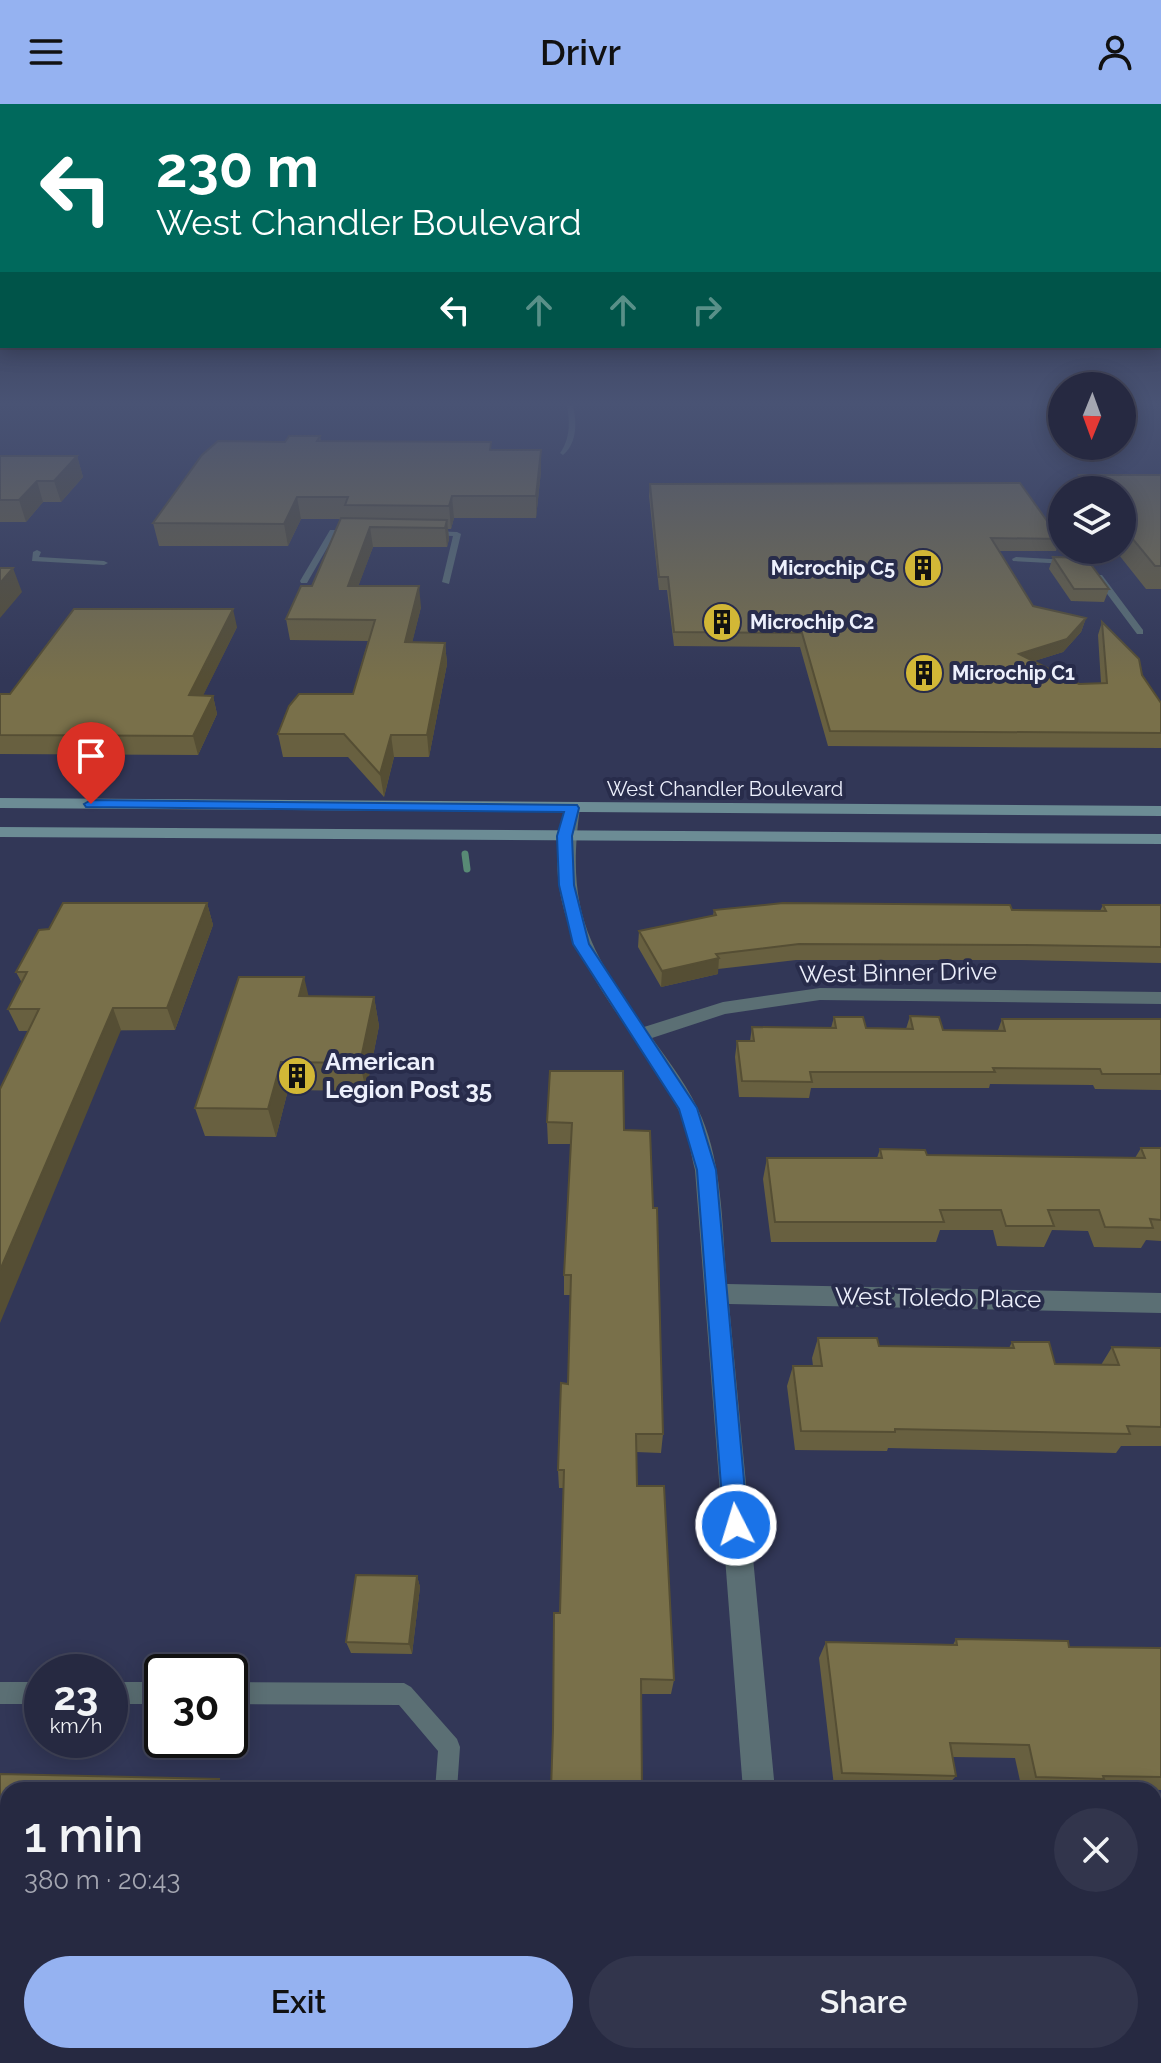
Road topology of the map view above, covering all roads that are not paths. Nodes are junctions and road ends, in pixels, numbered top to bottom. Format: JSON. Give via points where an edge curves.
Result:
{"nodes":[{"id":1,"x":359,"y":532,"type":"edge"},
{"id":2,"x":413,"y":532,"type":"edge"},
{"id":3,"x":37,"y":552,"type":"dead end"},
{"id":4,"x":1016,"y":559,"type":"dead end"},
{"id":5,"x":1048,"y":561,"type":"edge"},
{"id":6,"x":104,"y":563,"type":"dead end"},
{"id":7,"x":1095,"y":572,"type":"edge"},
{"id":8,"x":304,"y":581,"type":"dead end"},
{"id":9,"x":446,"y":582,"type":"dead end"},
{"id":10,"x":1140,"y":632,"type":"dead end"},
{"id":11,"x":0,"y":803,"type":"edge"},
{"id":12,"x":572,"y":808,"type":"junction"},
{"id":13,"x":1161,"y":811,"type":"edge"},
{"id":14,"x":0,"y":832,"type":"edge"},
{"id":15,"x":565,"y":836,"type":"junction"},
{"id":16,"x":1161,"y":839,"type":"edge"},
{"id":17,"x":1161,"y":998,"type":"edge"},
{"id":18,"x":640,"y":1035,"type":"junction"},
{"id":19,"x":716,"y":1294,"type":"junction"},
{"id":20,"x":1161,"y":1303,"type":"edge"},
{"id":21,"x":0,"y":1693,"type":"edge"},
{"id":22,"x":24,"y":1693,"type":"edge"},
{"id":23,"x":248,"y":1693,"type":"edge"},
{"id":24,"x":447,"y":1782,"type":"edge"},
{"id":25,"x":758,"y":1782,"type":"edge"}],
"edges":[{"from":1,"to":8,"type":"lane","via":[[333,532]]},
{"from":2,"to":9,"type":"lane","via":[[457,534]]},
{"from":3,"to":6,"type":"lane","via":[[35,559]]},
{"from":4,"to":5,"type":"lane"},
{"from":7,"to":10,"type":"lane"},
{"from":11,"to":12,"type":"main road","name":"West Chandler Boulevard"},
{"from":12,"to":13,"type":"main road","name":"West Chandler Boulevard"},
{"from":12,"to":15,"type":"street"},
{"from":14,"to":15,"type":"main road","name":"West Chandler Boulevard"},
{"from":15,"to":16,"type":"main road","name":"West Chandler Boulevard"},
{"from":15,"to":18,"type":"street","via":[[567,885],[581,944]]},
{"from":17,"to":18,"type":"street","name":"West Binner Drive","via":[[820,994],[723,1008]]},
{"from":18,"to":19,"type":"street","via":[[688,1108],[703,1158]]},
{"from":19,"to":20,"type":"street","name":"West Toledo Place"},
{"from":19,"to":25,"type":"street"},
{"from":21,"to":22,"type":"lane"},
{"from":23,"to":24,"type":"lane","via":[[404,1694],[449,1747]]}]}
